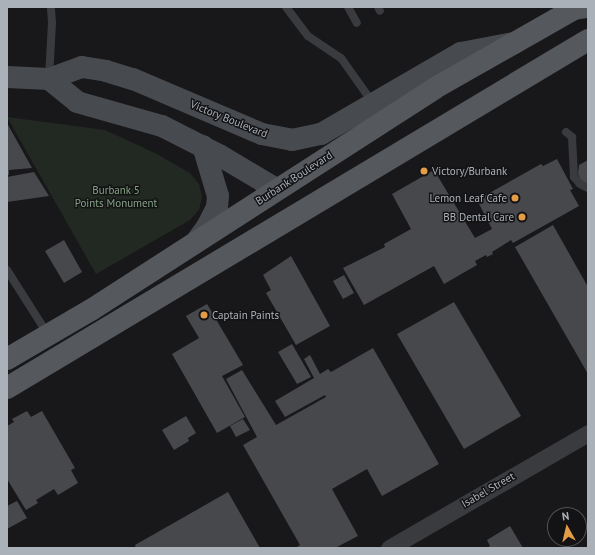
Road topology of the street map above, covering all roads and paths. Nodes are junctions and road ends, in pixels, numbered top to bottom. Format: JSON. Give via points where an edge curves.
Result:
{"nodes":[{"id":1,"x":51,"y":7,"type":"edge"},
{"id":2,"x":286,"y":7,"type":"edge"},
{"id":3,"x":348,"y":7,"type":"edge"},
{"id":4,"x":587,"y":7,"type":"edge"},
{"id":5,"x":357,"y":23,"type":"dead end"},
{"id":6,"x":588,"y":40,"type":"edge"},
{"id":7,"x":514,"y":43,"type":"junction"},
{"id":8,"x":7,"y":77,"type":"edge"},
{"id":9,"x":49,"y":78,"type":"junction"},
{"id":10,"x":373,"y":104,"type":"junction"},
{"id":11,"x":566,"y":132,"type":"dead end"},
{"id":12,"x":203,"y":146,"type":"junction"},
{"id":13,"x":588,"y":188,"type":"edge"},
{"id":14,"x":276,"y":189,"type":"junction"},
{"id":15,"x":307,"y":208,"type":"junction"},
{"id":16,"x":196,"y":242,"type":"junction"},
{"id":17,"x":7,"y":270,"type":"edge"},
{"id":18,"x":49,"y":336,"type":"junction"},
{"id":19,"x":7,"y":359,"type":"edge"},
{"id":20,"x":7,"y":388,"type":"edge"},
{"id":21,"x":588,"y":433,"type":"edge"},
{"id":22,"x":389,"y":548,"type":"edge"}],
"edges":[{"from":1,"to":9,"type":"lane"},
{"from":2,"to":10,"type":"lane","via":[[308,36],[341,58]]},
{"from":3,"to":5,"type":"lane"},
{"from":4,"to":7,"type":"main road","name":"Burbank Boulevard","via":[[574,8]]},
{"from":6,"to":15,"type":"main road"},
{"from":7,"to":10,"type":"main road","name":"Victory Boulevard","via":[[461,53]]},
{"from":7,"to":14,"type":"main road","name":"Burbank Boulevard","via":[[404,107]]},
{"from":8,"to":9,"type":"main road","name":"Victory Boulevard"},
{"from":9,"to":10,"type":"main road","name":"Victory Boulevard","via":[[82,67],[106,71],[133,79],[262,134],[292,140],[321,134]]},
{"from":9,"to":12,"type":"main road","via":[[78,102],[162,126]]},
{"from":11,"to":13,"type":"lane","via":[[572,137],[574,177]]},
{"from":12,"to":14,"type":"main road"},
{"from":12,"to":16,"type":"main road","via":[[218,196],[217,207]]},
{"from":14,"to":15,"type":"main road"},
{"from":14,"to":16,"type":"main road","name":"Burbank Boulevard"},
{"from":15,"to":20,"type":"main road"},
{"from":16,"to":18,"type":"main road","name":"Burbank Boulevard"},
{"from":17,"to":18,"type":"lane"},
{"from":18,"to":19,"type":"main road","name":"Burbank Boulevard"},
{"from":21,"to":22,"type":"street","name":"Isabel Street"}]}
